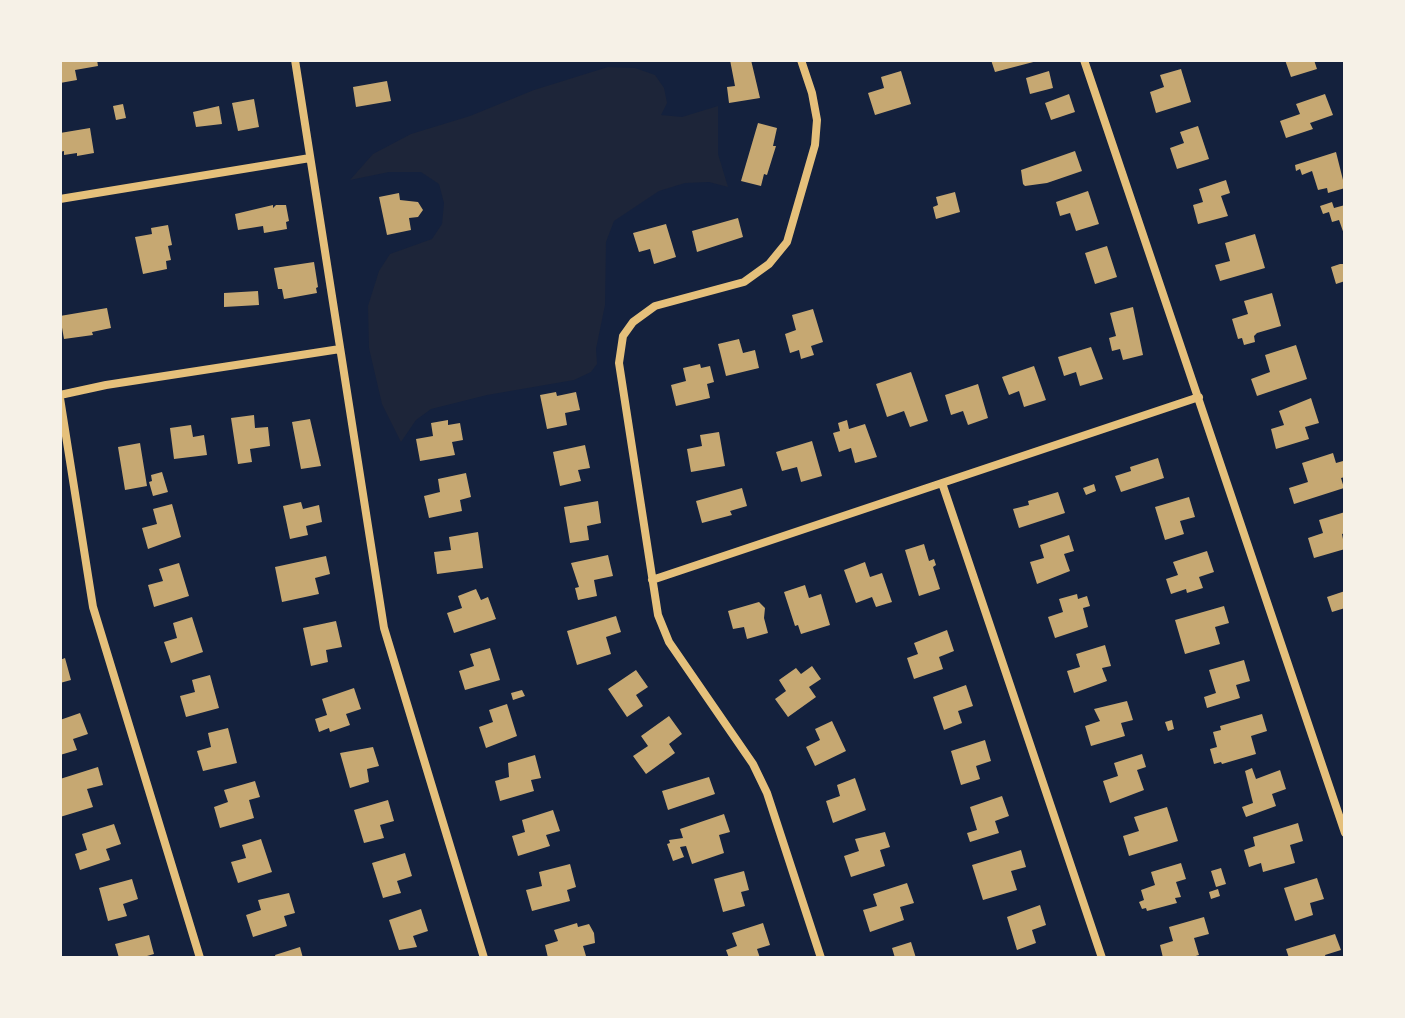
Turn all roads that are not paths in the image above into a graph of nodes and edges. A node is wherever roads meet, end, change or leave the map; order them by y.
1 (295, 60) edge
2 (801, 60) edge
3 (1084, 60) edge
4 (310, 158) junction
5 (60, 199) edge
6 (340, 349) junction
7 (60, 397) edge
8 (1199, 397) junction
9 (942, 483) junction
10 (652, 580) junction
11 (1345, 833) edge
12 (200, 958) edge
13 (484, 958) edge
14 (821, 958) edge
15 (1102, 958) edge

1 - 4 street
2 - 10 street
3 - 8 street
4 - 5 street
4 - 6 street
6 - 7 street
6 - 13 street
7 - 12 street
8 - 9 street
8 - 11 street
9 - 10 street
9 - 15 street
10 - 14 street

